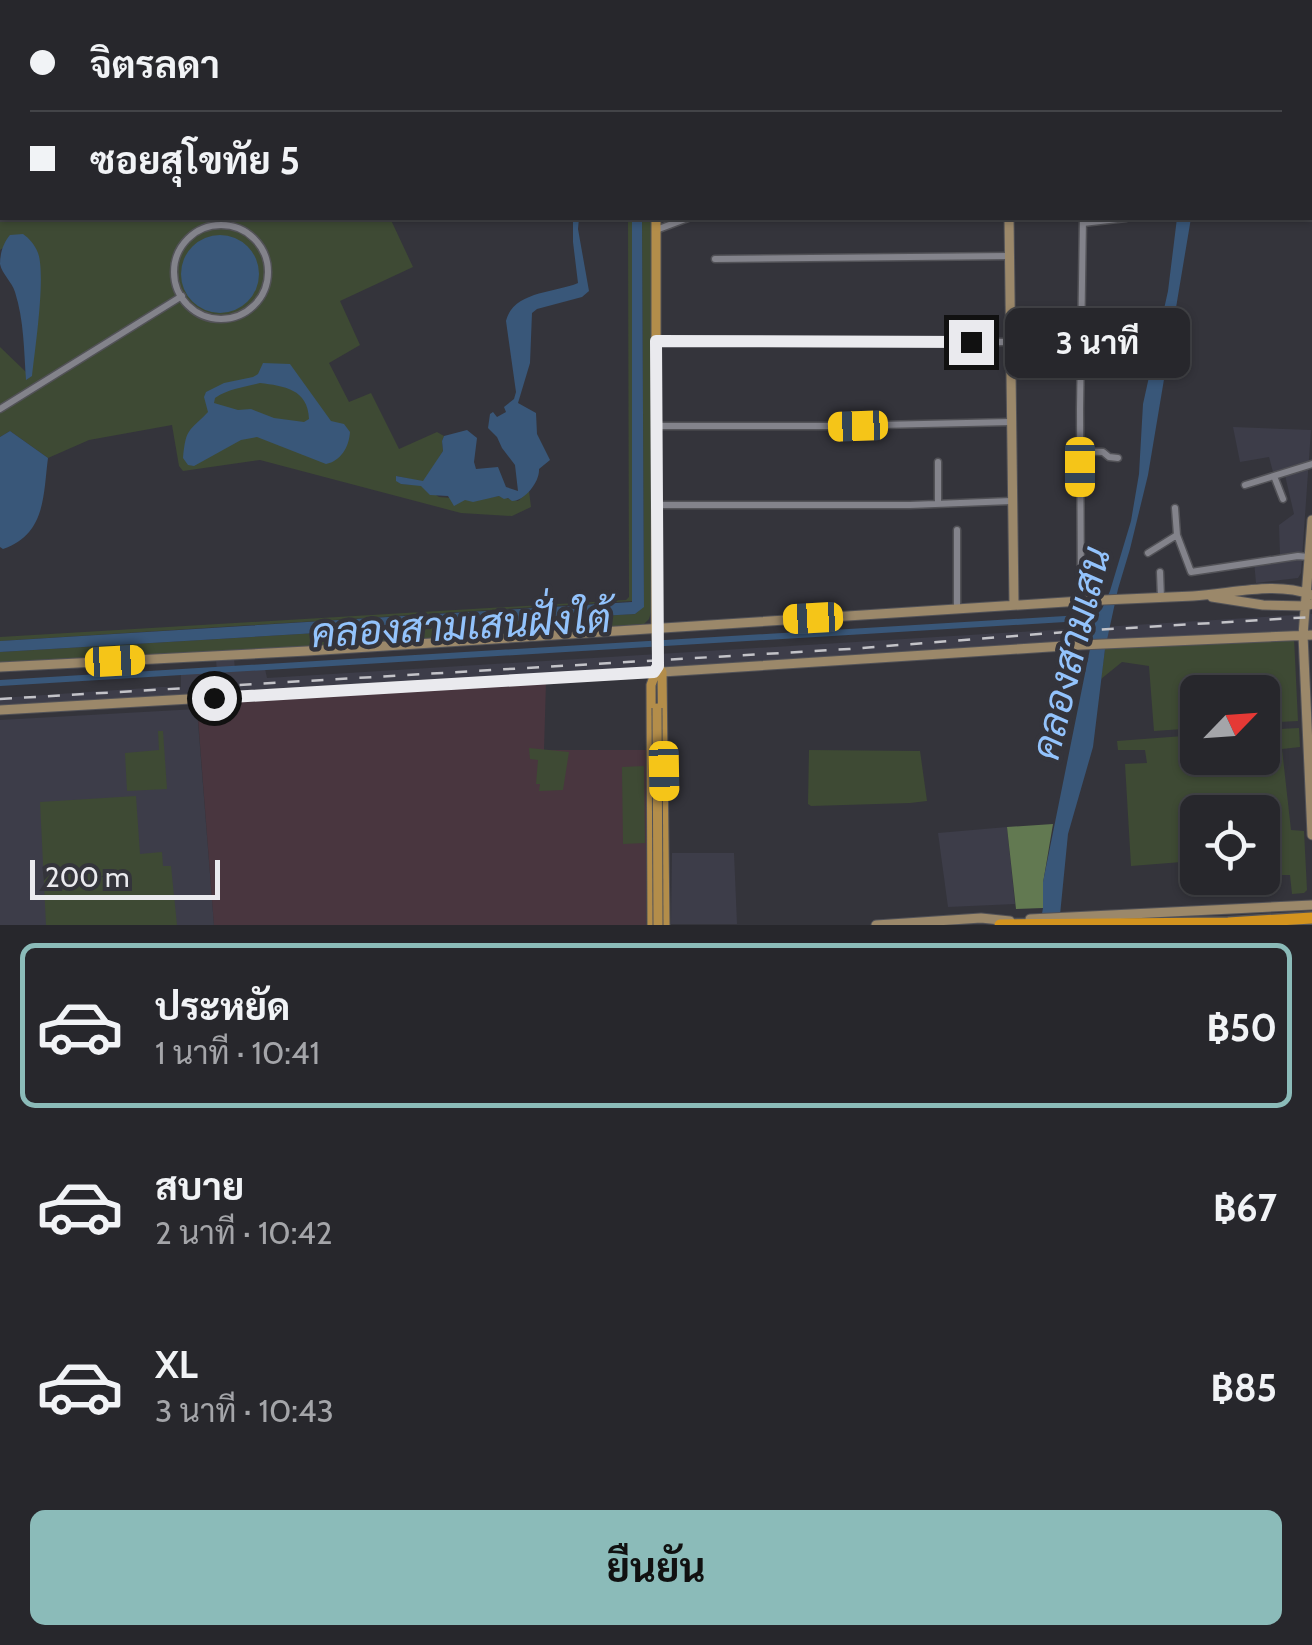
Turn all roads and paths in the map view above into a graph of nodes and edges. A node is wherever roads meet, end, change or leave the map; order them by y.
1 (656, 220) edge
2 (683, 220) edge
3 (1009, 220) edge
4 (1083, 220) edge
5 (216, 222) edge
6 (656, 230) junction
7 (1010, 256) junction
8 (715, 259) dead end
9 (182, 296) junction
10 (656, 341) junction
11 (1010, 342) junction
12 (0, 409) edge
13 (1010, 422) junction
14 (656, 426) junction
15 (1080, 451) junction
16 (1118, 458) dead end
17 (938, 462) dead end
18 (1312, 464) edge
19 (1274, 476) junction
20 (1245, 485) dead end
21 (1283, 499) dead end
22 (1011, 501) junction
23 (938, 504) junction
24 (656, 505) junction
25 (1175, 508) dead end
26 (1312, 520) edge
27 (957, 530) dead end
28 (1176, 535) junction
29 (1148, 554) dead end
30 (1309, 566) edge
31 (1160, 572) dead end
32 (1274, 590) junction
33 (1309, 594) edge
34 (1199, 596) junction
35 (1160, 598) junction
36 (1084, 601) junction
37 (1014, 605) junction
38 (1309, 605) edge
39 (957, 609) junction
40 (656, 630) junction
41 (1308, 635) edge
42 (1308, 656) edge
43 (0, 667) edge
44 (657, 672) junction
45 (0, 710) edge
46 (1312, 835) edge
47 (1312, 904) edge
48 (652, 910) junction
49 (665, 910) junction
50 (1312, 918) edge
51 (1001, 924) edge
52 (658, 925) edge
53 (876, 925) edge

1 - 6 main road
2 - 6 street
3 - 7 street
4 - 15 street
5 - 9 street
5 - 9 street
6 - 10 main road
7 - 8 street
7 - 11 street
9 - 12 street
10 - 11 street
10 - 14 main road
11 - 13 street
13 - 14 street
13 - 22 street
14 - 24 main road
15 - 16 street
15 - 36 street
17 - 23 street
18 - 19 street
19 - 20 street
19 - 21 street
22 - 23 street
22 - 37 street
23 - 24 street
24 - 40 main road
25 - 28 street
26 - 30 street
27 - 39 street
28 - 29 street
28 - 30 street
30 - 32 street
30 - 33 street
31 - 35 street
32 - 33 street
32 - 34 street
33 - 38 street
34 - 35 street
34 - 38 street
35 - 36 street
36 - 37 street
37 - 39 street
38 - 41 street
39 - 40 street
40 - 43 street
40 - 44 main road
41 - 42 street
41 - 44 street
42 - 46 street
44 - 45 street
44 - 48 main road
44 - 49 main road
44 - 52 main road, bridge
47 - 51 street
48 - 49 main road
48 - 52 main road
49 - 52 main road
50 - 51 highway
51 - 53 street

